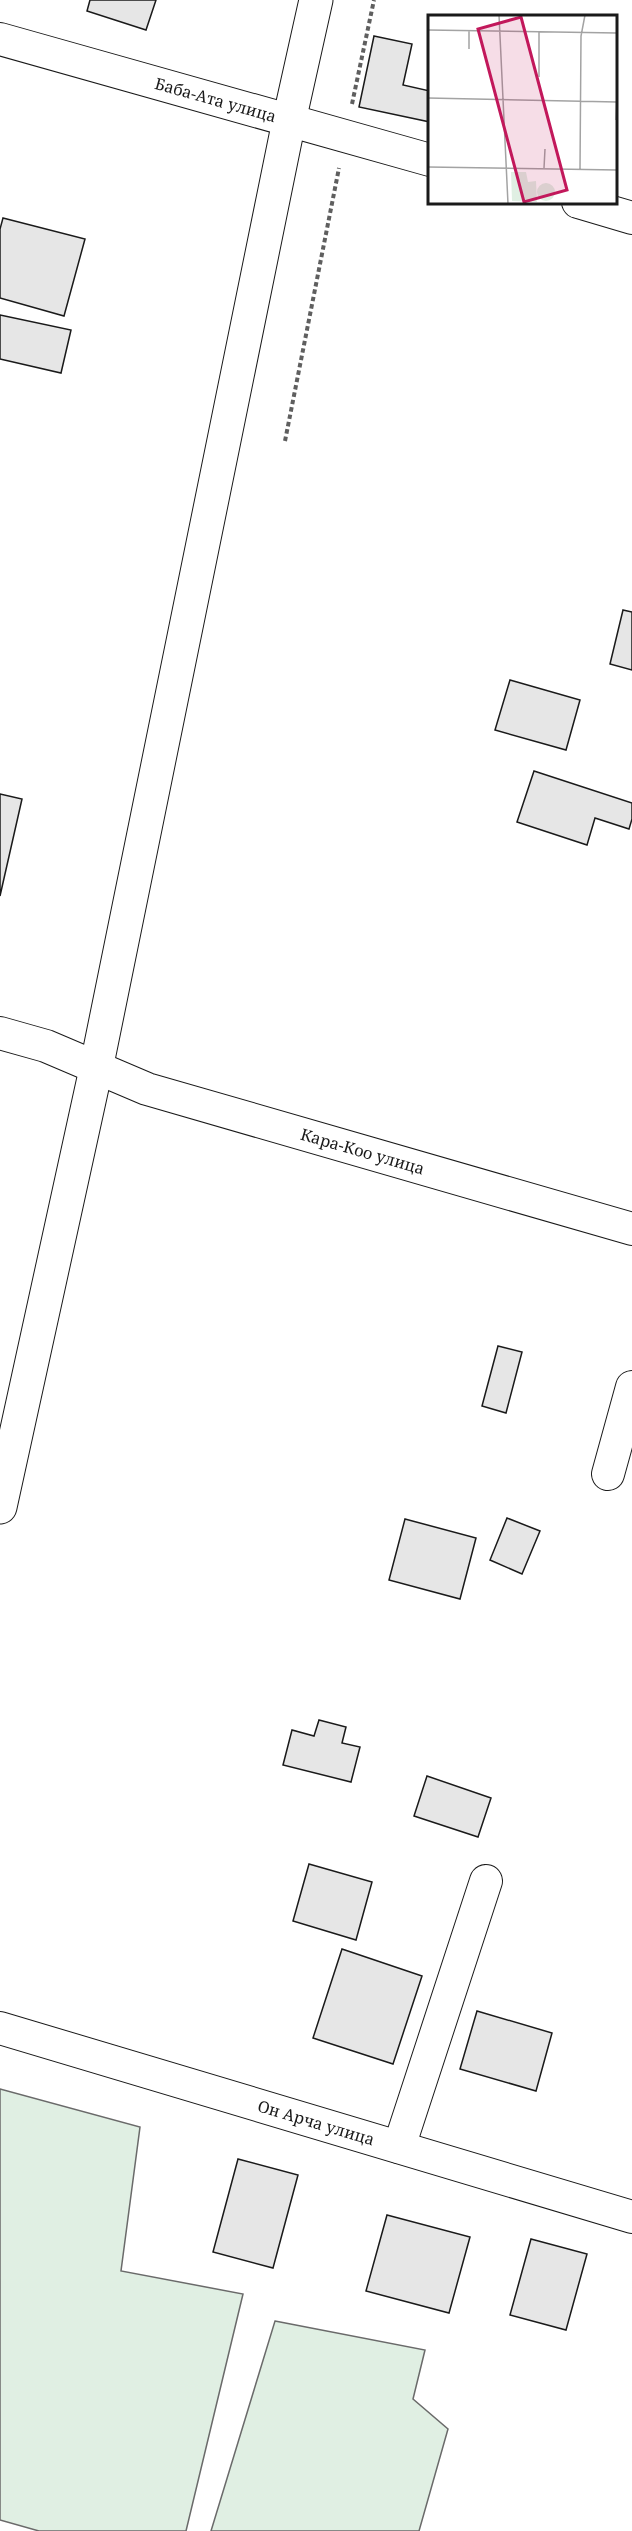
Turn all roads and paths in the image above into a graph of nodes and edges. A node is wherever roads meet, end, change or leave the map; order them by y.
1 (316, 0) edge
2 (374, 0) edge
3 (0, 39) edge
4 (289, 121) junction
5 (345, 136) junction
6 (428, 160) edge
7 (585, 204) edge
8 (632, 218) edge
9 (285, 441) dead end
10 (0, 1034) edge
11 (96, 1069) junction
12 (632, 1229) edge
13 (632, 1387) edge
14 (608, 1474) dead end
15 (0, 1507) edge
16 (486, 1881) dead end
17 (0, 2028) edge
18 (399, 2147) junction
19 (632, 2217) edge

1 - 4 street
2 - 5 path
3 - 4 street, Баба-Ата улица
4 - 5 street, Баба-Ата улица
4 - 11 street
5 - 6 street, Баба-Ата улица
5 - 9 path
7 - 8 street
10 - 11 street, Кара-Коо улица
11 - 12 street, Кара-Коо улица
11 - 15 street
13 - 14 street
16 - 18 street
17 - 18 street, Он Арча улица
18 - 19 street, Он Арча улица

